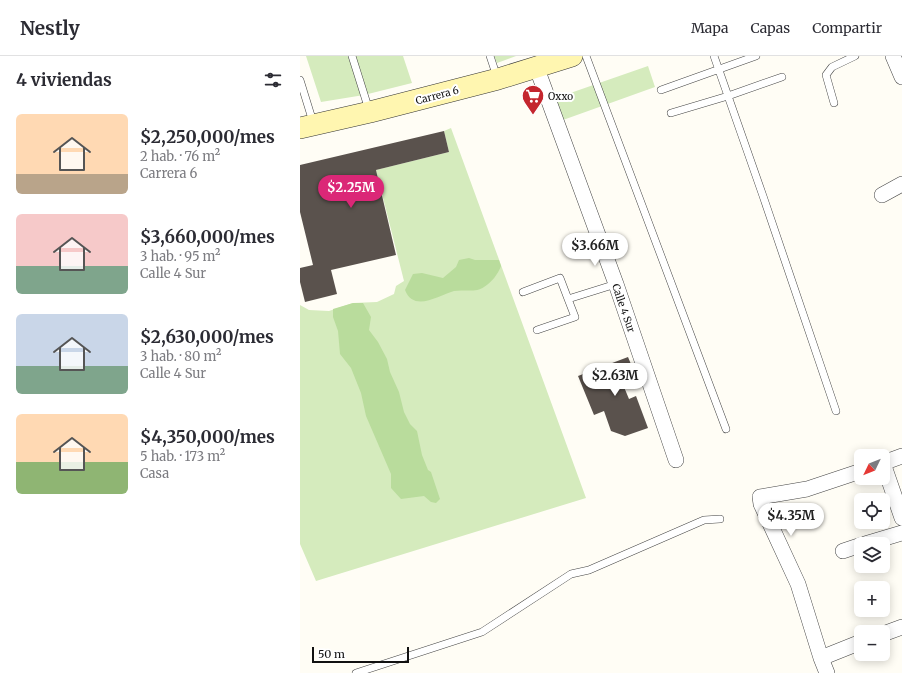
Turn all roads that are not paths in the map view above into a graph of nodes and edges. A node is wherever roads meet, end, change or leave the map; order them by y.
1 (352, 56) edge
2 (490, 56) edge
3 (572, 56) edge
4 (586, 56) edge
5 (714, 56) edge
6 (756, 56) edge
7 (855, 56) edge
8 (893, 56) edge
9 (536, 66) junction
10 (718, 70) junction
11 (782, 77) dead end
12 (902, 77) edge
13 (498, 79) junction
14 (300, 80) edge
15 (661, 90) dead end
16 (728, 96) junction
17 (834, 103) dead end
18 (370, 112) junction
19 (671, 113) dead end
20 (307, 126) edge
21 (902, 184) edge
22 (882, 195) dead end
23 (616, 284) junction
24 (523, 292) dead end
25 (568, 300) junction
26 (537, 330) dead end
27 (836, 411) dead end
28 (726, 429) dead end
29 (902, 456) edge
30 (676, 460) dead end
31 (890, 460) edge
32 (854, 473) edge
33 (890, 483) edge
34 (902, 518) edge
35 (720, 519) dead end
36 (902, 533) edge
37 (889, 537) edge
38 (854, 547) edge
39 (843, 551) dead end
40 (902, 627) edge
41 (890, 631) edge
42 (854, 645) edge
43 (821, 658) junction
44 (356, 673) edge
45 (827, 673) edge

1 - 18 lane
2 - 13 lane
3 - 9 main road, Carrera 6
4 - 28 lane
5 - 10 lane
6 - 10 lane
7 - 17 lane
8 - 12 street
9 - 13 main road, Carrera 6
9 - 23 street, Calle 4 Sur
10 - 15 lane
10 - 16 lane
11 - 16 lane
13 - 18 main road, Carrera 6
14 - 20 lane
16 - 19 lane
16 - 27 lane
18 - 20 main road, Carrera 6
21 - 22 street
23 - 25 lane
23 - 30 street, Calle 4 Sur
24 - 25 lane
25 - 26 lane
29 - 31 street
32 - 43 street
33 - 34 street
35 - 44 lane
36 - 37 street
38 - 39 street
40 - 41 street
42 - 43 street
43 - 45 street

